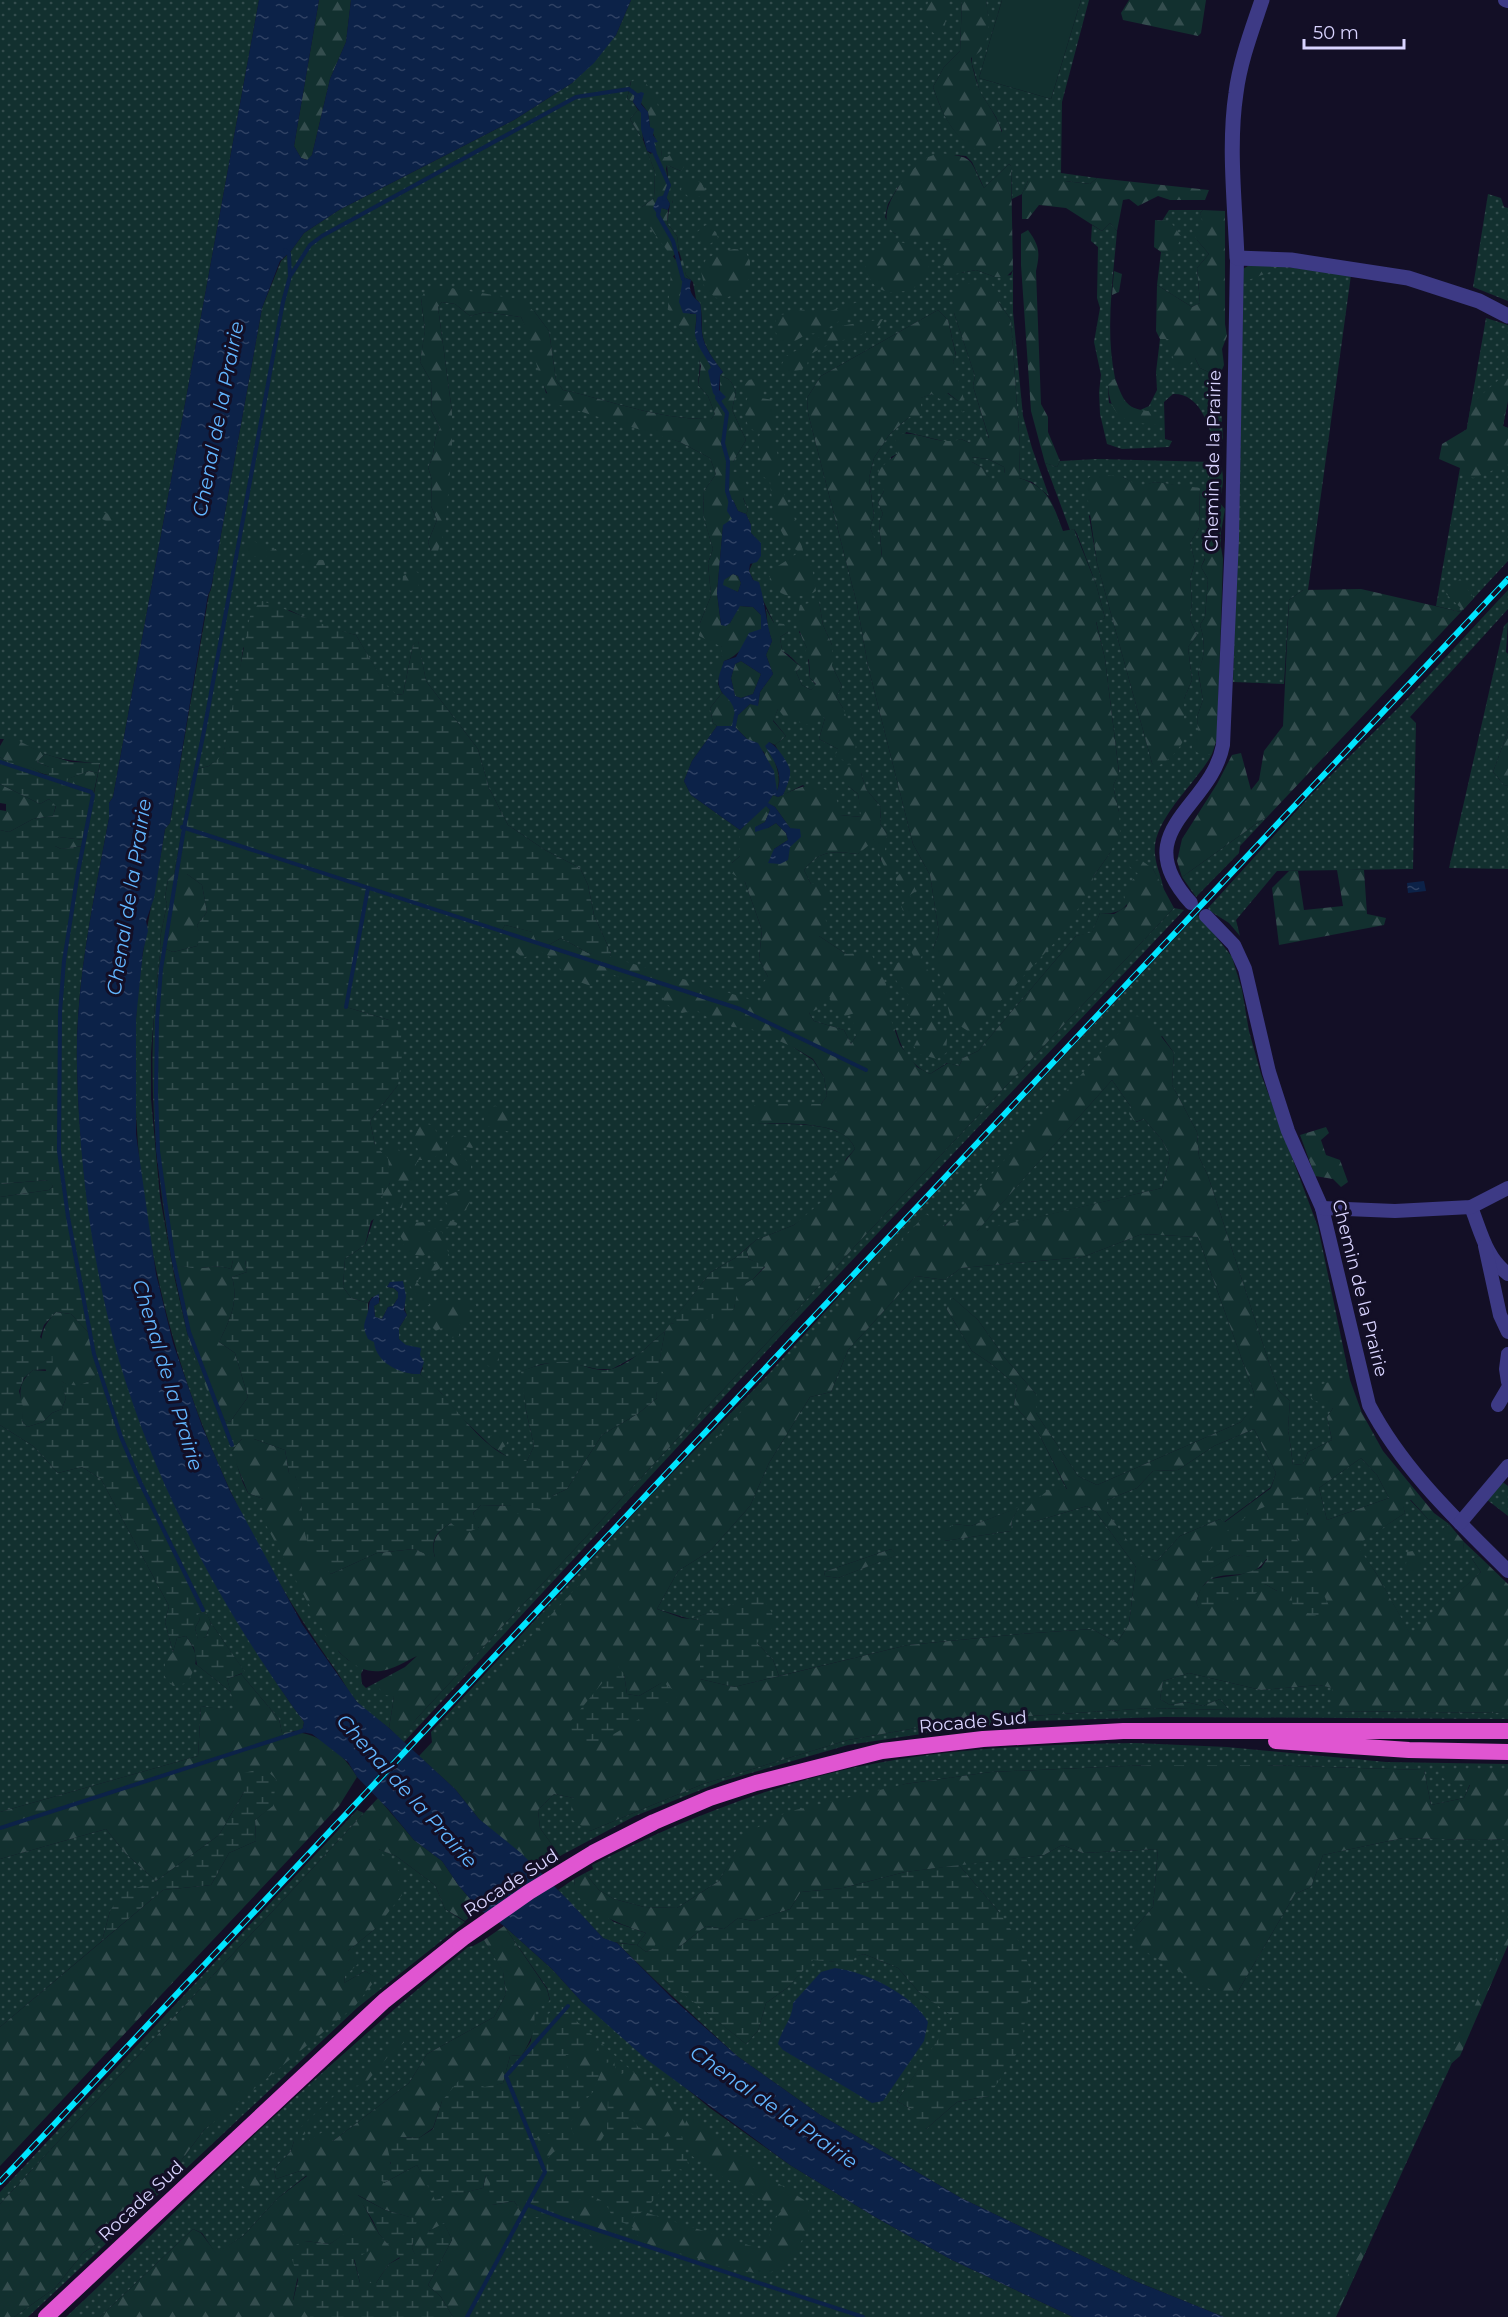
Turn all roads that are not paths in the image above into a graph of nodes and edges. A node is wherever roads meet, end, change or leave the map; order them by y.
1 (1262, 0) edge
2 (1237, 258) junction
3 (1508, 315) edge
4 (1191, 903) dead end
5 (1206, 916) dead end
6 (1508, 1188) edge
7 (1471, 1207) junction
8 (1322, 1208) junction
9 (1485, 1246) junction
10 (1508, 1274) edge
11 (1503, 1299) edge
12 (1508, 1332) edge
13 (1508, 1354) edge
14 (1508, 1382) edge
15 (1508, 1388) edge
16 (1498, 1405) dead end
17 (1508, 1466) edge
18 (1460, 1523) junction
19 (1508, 1571) edge
20 (1122, 1731) junction
21 (1508, 1731) edge
22 (1508, 1752) edge
23 (46, 2317) edge

1 - 2 street, Chemin de la Prairie
2 - 3 street
2 - 4 street, Chemin de la Prairie
5 - 8 street, Chemin de la Prairie
6 - 7 street
7 - 8 street
7 - 9 street
8 - 18 street, Chemin de la Prairie
9 - 10 street
9 - 11 street
11 - 12 street
13 - 14 street
15 - 16 street
17 - 18 street
18 - 19 street, Chemin de la Prairie
20 - 21 highway, Rocade Sud
20 - 22 highway, Rocade Sud
20 - 23 highway, Rocade Sud

